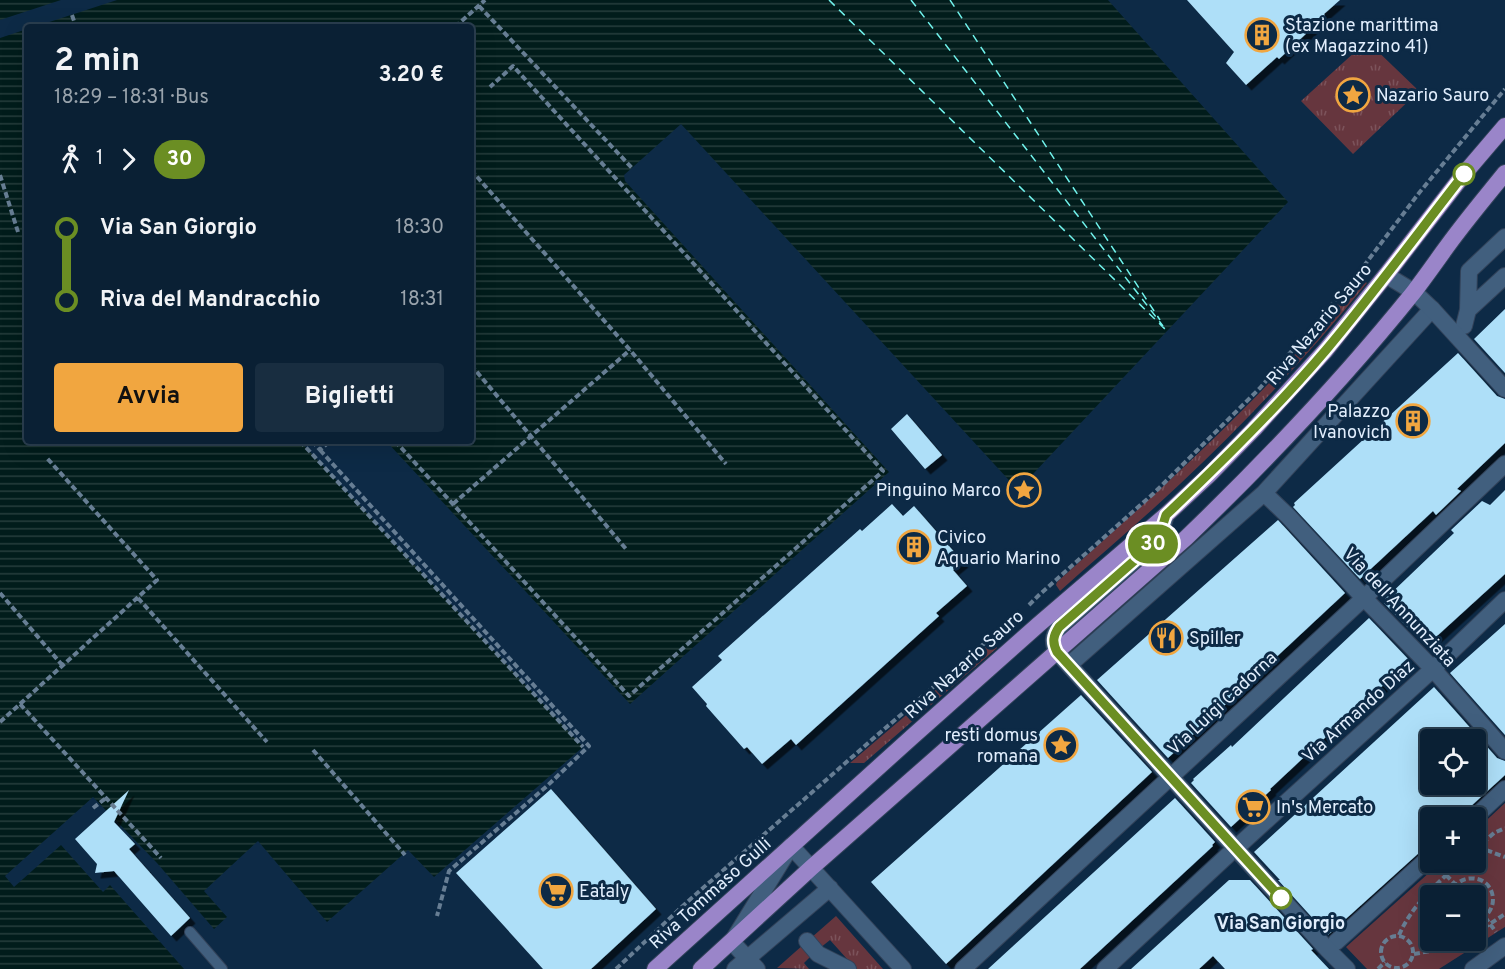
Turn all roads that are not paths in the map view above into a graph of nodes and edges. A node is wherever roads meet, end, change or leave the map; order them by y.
1 (1505, 126) edge
2 (1505, 173) edge
3 (1505, 237) edge
4 (1386, 275) junction
5 (1505, 276) edge
6 (1413, 292) junction
7 (1432, 309) junction
8 (1505, 389) edge
9 (1505, 464) edge
10 (1264, 493) junction
11 (1166, 515) junction
12 (1364, 598) junction
13 (1505, 600) edge
14 (1057, 652) junction
15 (1069, 665) junction
16 (1433, 669) junction
17 (1505, 751) edge
18 (1170, 778) junction
19 (1505, 789) edge
20 (1486, 807) edge
21 (791, 846) junction
22 (1232, 852) junction
23 (1420, 866) edge
24 (811, 868) junction
25 (830, 888) junction
26 (190, 932) dead end
27 (1501, 939) edge
28 (732, 942) junction
29 (1332, 946) junction
30 (816, 955) edge
31 (747, 966) edge
32 (222, 969) edge
33 (655, 969) edge
34 (701, 969) edge
35 (848, 969) edge
36 (903, 969) edge
37 (963, 969) edge
38 (1105, 969) edge
39 (1347, 969) edge
40 (1473, 969) edge

1 - 4 main road, Riva Nazario Sauro
2 - 6 main road
3 - 5 street
4 - 6 street
4 - 11 main road, Riva Nazario Sauro
6 - 7 street
6 - 14 main road
7 - 8 street
7 - 10 street
9 - 12 street, Via Luigi Cadorna
10 - 12 street, Via dell'Annunziata
10 - 15 street
11 - 14 street, Riva Nazario Sauro
11 - 21 main road, Riva Nazario Sauro
12 - 16 street, Via dell'Annunziata
12 - 18 street, Via Luigi Cadorna
13 - 16 street, Via Armando Diaz
14 - 15 street
14 - 24 main road
15 - 18 street
16 - 17 street, Via dell'Annunziata
16 - 22 street, Via Armando Diaz
18 - 22 street
18 - 37 street, Via Luigi Cadorna
19 - 20 street
21 - 24 street
21 - 28 street
21 - 33 main road, Riva Tommaso Gulli
22 - 29 street
22 - 38 street, Via Armando Diaz
23 - 29 street
24 - 25 street
24 - 28 main road
25 - 31 street
25 - 36 street
26 - 32 lane
27 - 40 street
28 - 31 street
28 - 34 main road
29 - 39 street
30 - 35 street

